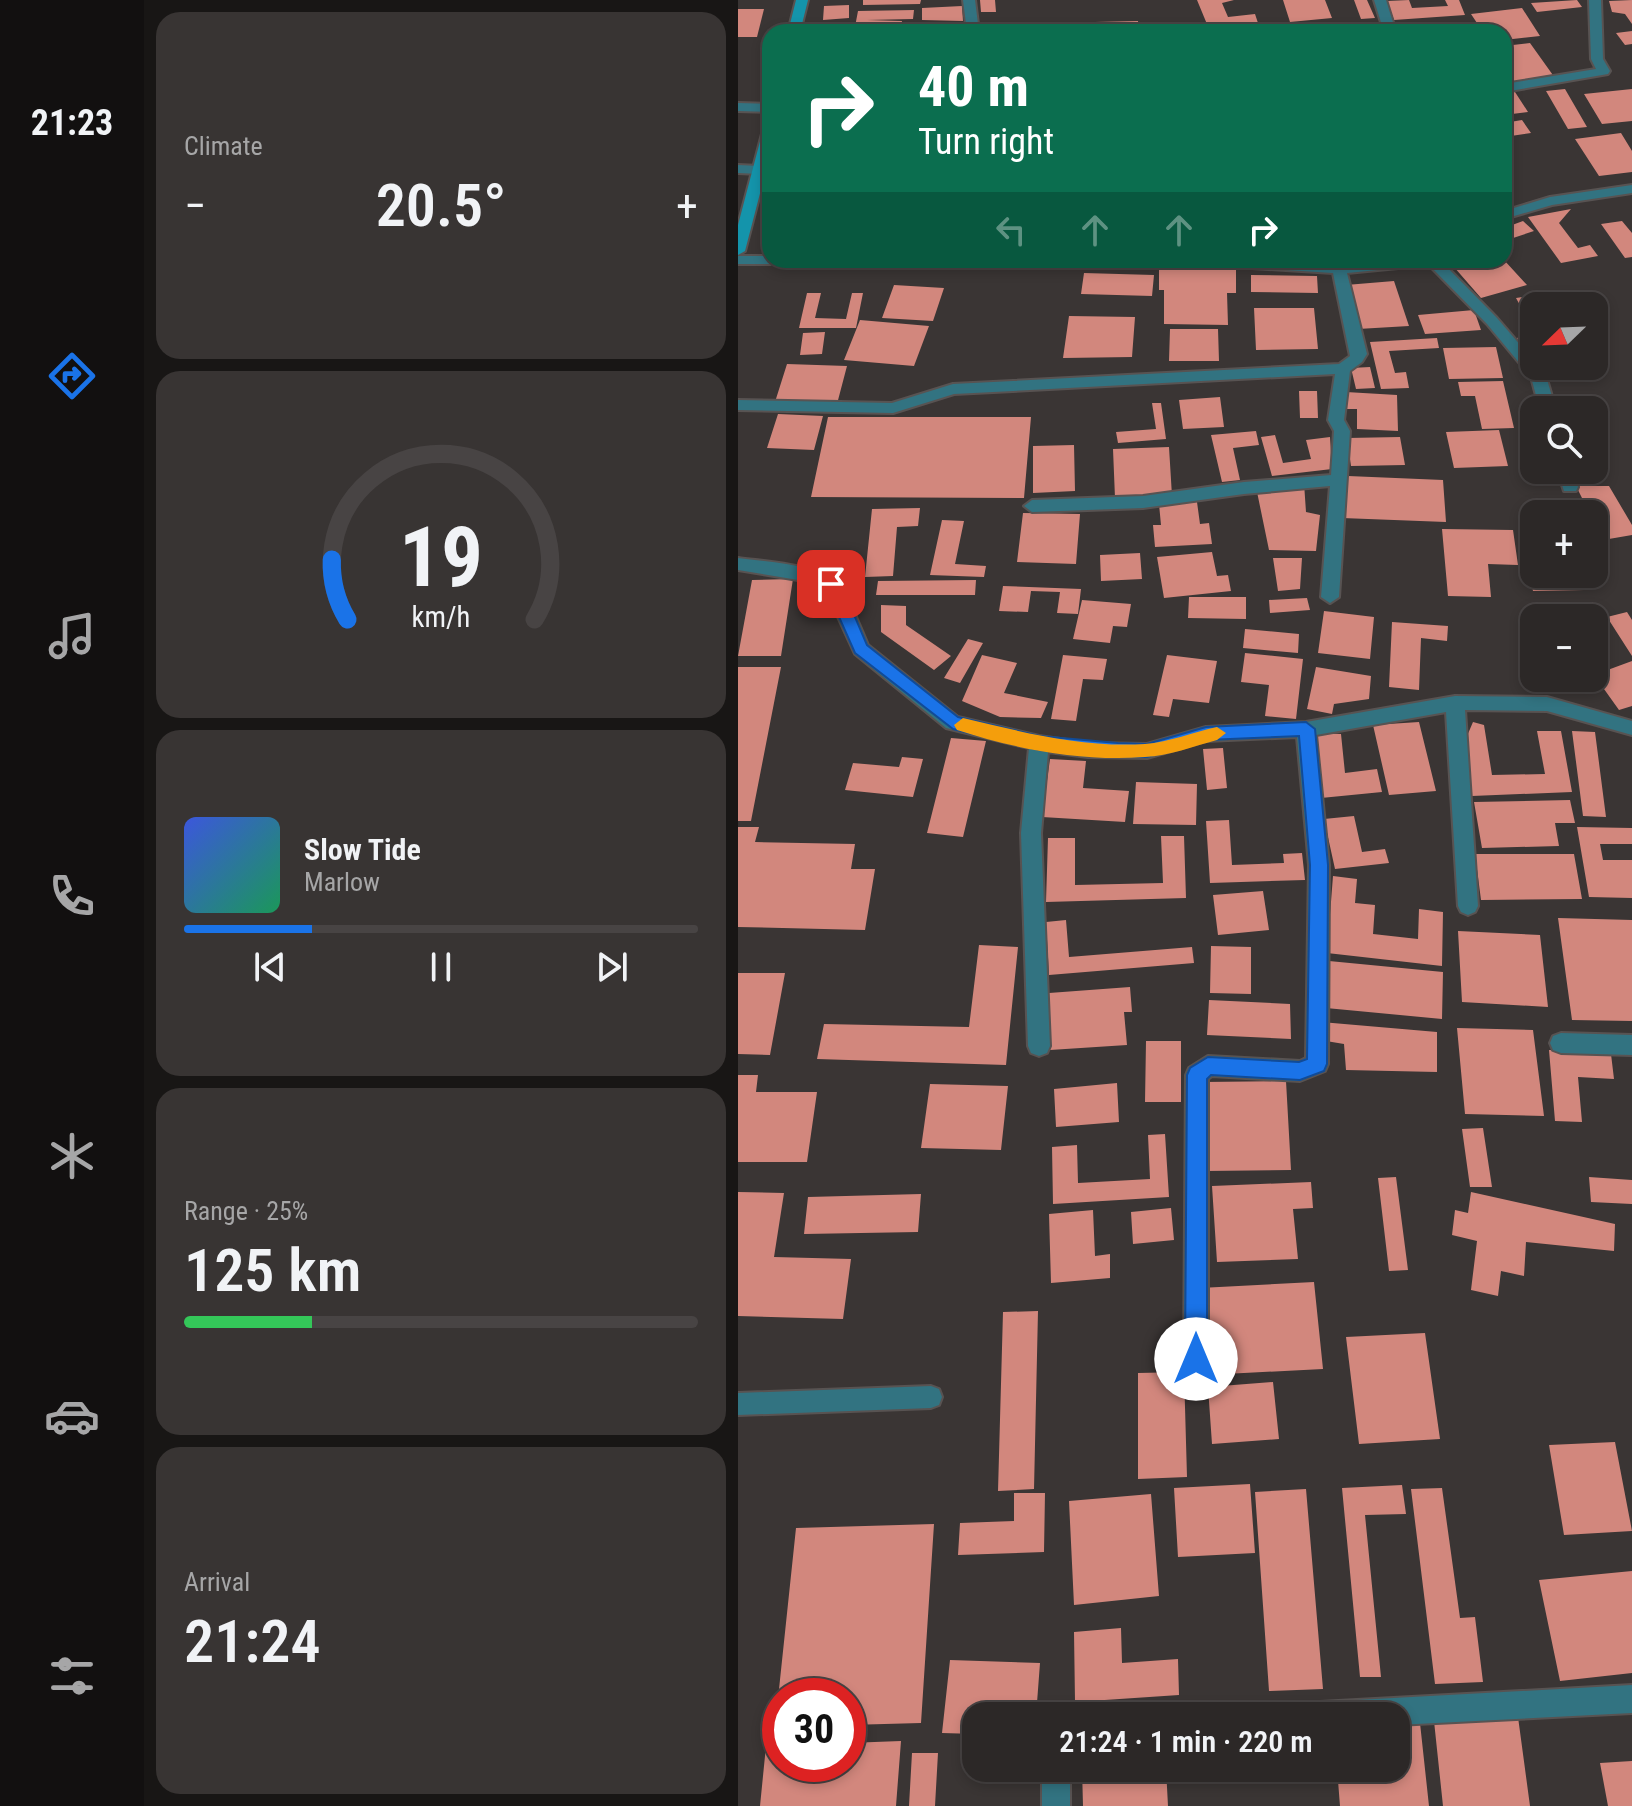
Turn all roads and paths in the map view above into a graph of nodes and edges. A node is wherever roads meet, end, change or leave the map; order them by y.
1 (802, 0) edge
2 (969, 0) edge
3 (1380, 0) edge
4 (1595, 0) edge
5 (796, 24) edge
6 (972, 24) edge
7 (1388, 24) edge
8 (1512, 87) edge
9 (738, 107) edge
10 (762, 108) edge
11 (762, 162) edge
12 (738, 169) edge
13 (760, 170) junction
14 (1632, 189) edge
15 (1512, 213) edge
16 (738, 251) edge
17 (738, 260) edge
18 (762, 260) edge
19 (1322, 268) edge
20 (1349, 268) edge
21 (1441, 268) edge
22 (1339, 269) junction
23 (1343, 369) junction
24 (1544, 396) edge
25 (738, 405) edge
26 (1339, 480) junction
27 (1569, 484) edge
28 (1570, 487) dead end
29 (1032, 506) dead end
30 (738, 564) edge
31 (1330, 597) dead end
32 (1455, 703) junction
33 (1632, 728) edge
34 (1306, 729) junction
35 (1039, 743) junction
36 (1468, 906) dead end
37 (1561, 1043) dead end
38 (1632, 1045) edge
39 (1039, 1046) dead end
40 (1196, 1359) dead end
41 (931, 1397) dead end
42 (738, 1404) edge
43 (1632, 1699) edge
44 (1410, 1711) edge
45 (1056, 1782) edge
46 (1056, 1806) edge

1 - 5 main road
2 - 6 street
3 - 7 street
4 - 8 street
9 - 10 street
11 - 13 main road
12 - 13 street
13 - 16 main road
14 - 15 street
17 - 18 street
19 - 22 street
20 - 22 street
21 - 24 street
22 - 23 street
23 - 25 street
23 - 26 street
26 - 29 street
26 - 31 street
27 - 28 street
30 - 35 street
32 - 33 street
32 - 34 street
32 - 36 street
34 - 35 street
34 - 40 street
35 - 39 street
37 - 38 street
41 - 42 lane
43 - 44 street
45 - 46 street

